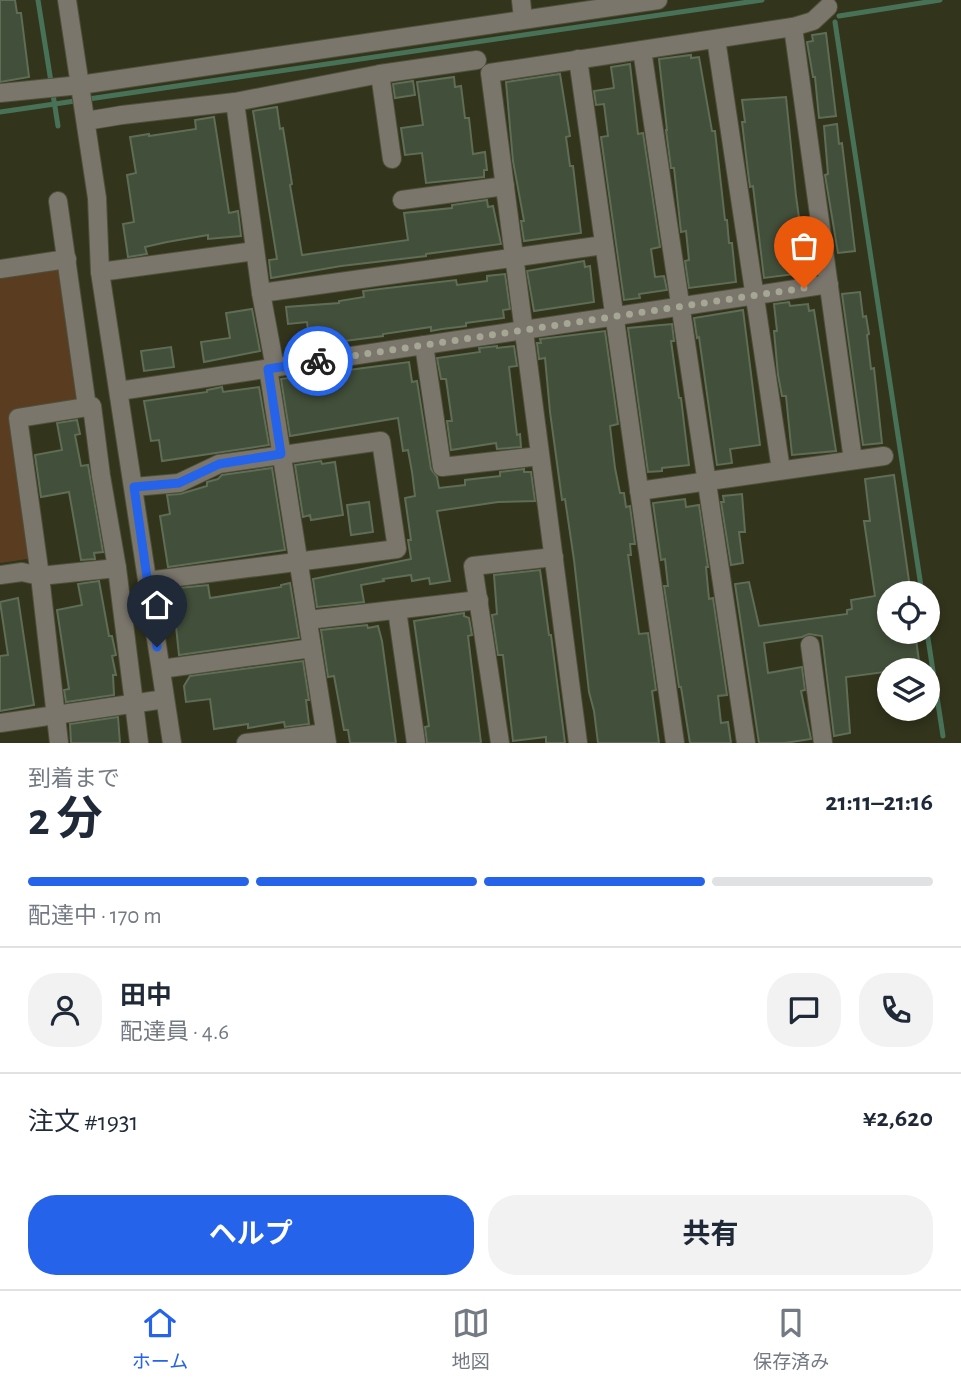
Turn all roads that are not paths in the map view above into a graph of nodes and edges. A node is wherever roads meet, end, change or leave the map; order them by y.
1 (67, 0) edge
2 (521, 0) edge
3 (658, 0) edge
4 (828, 7) dead end
5 (523, 19) junction
6 (793, 27) junction
7 (716, 39) junction
8 (384, 43) junction
9 (642, 50) junction
10 (477, 60) dead end
11 (578, 60) junction
12 (385, 72) junction
13 (74, 86) junction
14 (0, 93) edge
15 (235, 102) junction
16 (85, 116) junction
17 (392, 159) dead end
18 (505, 186) junction
19 (402, 200) dead end
20 (58, 201) dead end
21 (604, 245) junction
22 (255, 251) junction
23 (514, 258) junction
24 (67, 259) junction
25 (0, 269) edge
26 (100, 272) junction
27 (829, 284) junction
28 (261, 293) junction
29 (754, 295) junction
30 (681, 306) junction
31 (615, 316) junction
32 (524, 330) junction
33 (424, 345) junction
34 (272, 368) junction
35 (119, 391) junction
36 (87, 407) junction
37 (281, 454) junction
38 (540, 456) junction
39 (884, 456) dead end
40 (853, 460) junction
41 (781, 470) junction
42 (101, 476) junction
43 (132, 479) junction
44 (707, 481) junction
45 (639, 491) junction
46 (554, 557) junction
47 (298, 561) junction
48 (117, 568) junction
49 (0, 575) edge
50 (40, 576) junction
51 (147, 581) junction
52 (479, 600) junction
53 (397, 610) junction
54 (308, 620) junction
55 (810, 645) dead end
56 (312, 648) junction
57 (161, 669) junction
58 (165, 699) junction
59 (133, 703) junction
60 (55, 715) junction
61 (0, 723) edge
62 (326, 738) edge
63 (59, 743) edge
64 (139, 743) edge
65 (172, 743) edge
66 (246, 743) edge
67 (416, 743) edge
68 (500, 743) edge
69 (578, 743) edge
70 (675, 743) edge
71 (746, 743) edge
72 (823, 743) edge

1 - 13 street
2 - 5 street
3 - 5 street
4 - 6 street
5 - 8 street
6 - 7 street
6 - 27 street
7 - 9 street
7 - 29 street
8 - 12 street
8 - 13 street
9 - 11 street
9 - 30 street
10 - 12 street
11 - 18 street
11 - 21 street
12 - 15 street
12 - 17 street
13 - 14 street
13 - 16 street
15 - 16 street
15 - 22 street
16 - 26 street
18 - 19 street
18 - 23 street
20 - 24 street
21 - 23 street
21 - 31 street
22 - 26 street
22 - 28 street
23 - 28 street
23 - 32 street
24 - 25 street
24 - 36 street
26 - 35 street
27 - 29 street
27 - 40 street
28 - 34 street
29 - 30 street
29 - 41 street
30 - 31 street
30 - 44 street
31 - 32 street
31 - 45 street
32 - 33 street
32 - 38 street
33 - 34 street
33 - 38 street
34 - 35 street
34 - 37 street
35 - 43 street
36 - 42 street
36 - 50 street
37 - 43 street
37 - 47 street
37 - 47 street
38 - 46 street
39 - 40 street
40 - 41 street
41 - 44 street
42 - 43 street
42 - 48 street
43 - 51 street
44 - 45 street
44 - 71 street
45 - 70 street
46 - 52 street
46 - 69 street
47 - 51 street
47 - 54 street
48 - 50 street
48 - 59 street
49 - 50 street
50 - 60 street
51 - 57 street
52 - 53 street
52 - 68 street
53 - 54 street
53 - 67 street
54 - 56 street
55 - 72 street
56 - 57 street
56 - 62 street
57 - 58 street
58 - 59 street
58 - 65 street
59 - 60 street
59 - 64 street
60 - 61 street
60 - 63 street
62 - 66 street

